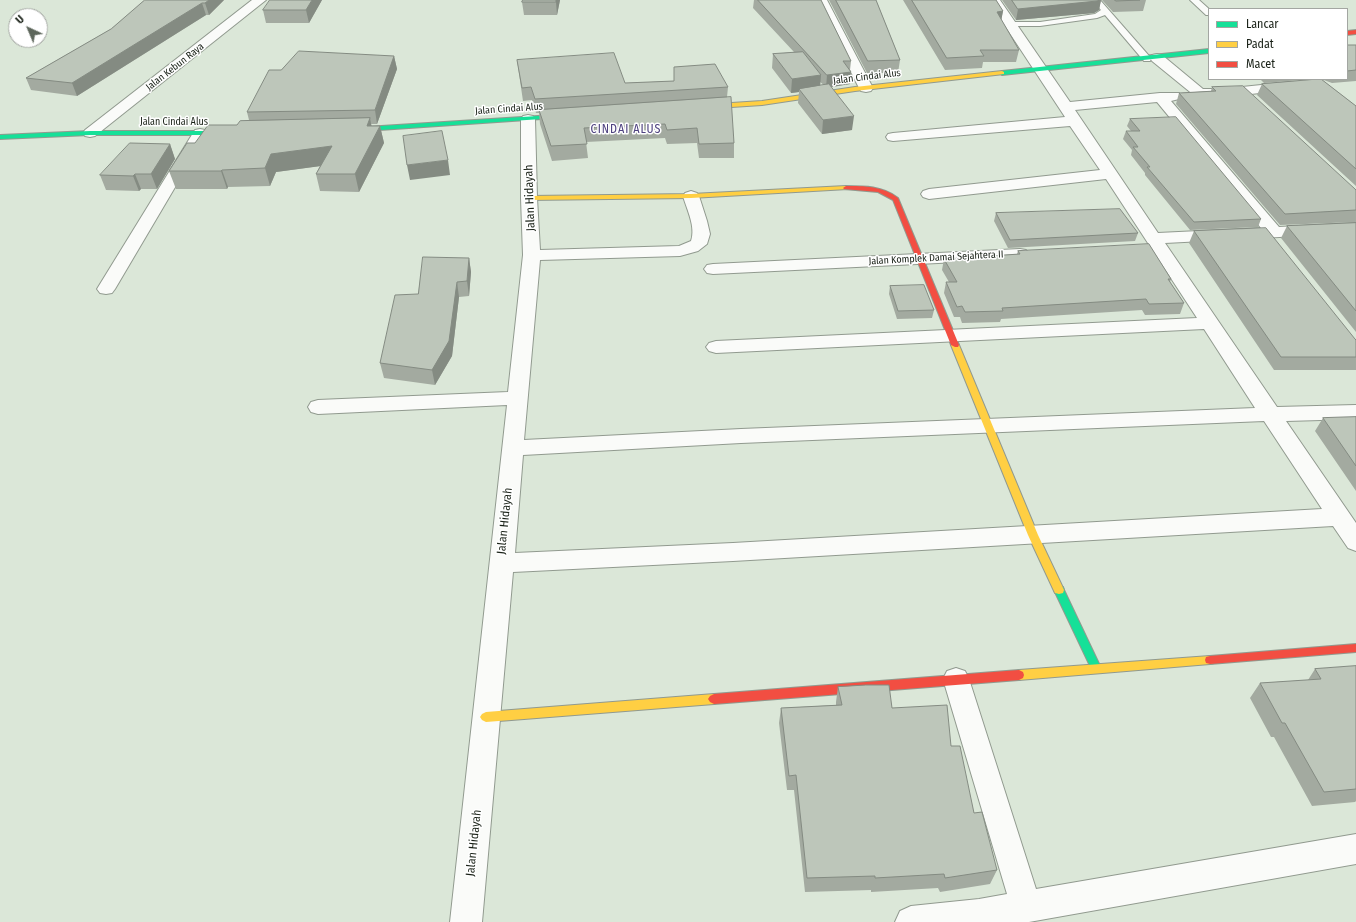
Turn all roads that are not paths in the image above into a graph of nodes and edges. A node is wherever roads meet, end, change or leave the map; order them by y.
1 (260, 0) edge
2 (821, 0) edge
3 (994, 0) edge
4 (1096, 0) edge
5 (1194, 0) edge
6 (1106, 11) junction
7 (1208, 12) edge
8 (1009, 24) junction
9 (1208, 51) edge
10 (1152, 58) junction
11 (1041, 70) junction
12 (1303, 85) edge
13 (866, 88) junction
14 (1242, 91) junction
15 (1200, 93) junction
16 (1160, 97) junction
17 (1254, 101) edge
18 (692, 108) edge
19 (1070, 114) junction
20 (575, 116) edge
21 (528, 119) junction
22 (341, 130) edge
23 (239, 132) edge
24 (90, 133) junction
25 (200, 133) junction
26 (0, 137) edge
27 (893, 137) dead end
28 (1110, 174) junction
29 (929, 194) dead end
30 (691, 196) junction
31 (529, 198) junction
32 (1356, 228) edge
33 (1270, 232) junction
34 (1152, 245) junction
35 (1279, 250) edge
36 (1035, 254) edge
37 (532, 255) junction
38 (919, 259) junction
39 (713, 269) dead end
40 (106, 289) dead end
41 (1210, 323) junction
42 (951, 336) junction
43 (716, 347) dead end
44 (517, 398) junction
45 (318, 407) dead end
46 (1356, 412) edge
47 (1271, 414) junction
48 (987, 426) junction
49 (512, 448) junction
50 (1339, 517) junction
51 (1033, 534) junction
52 (1356, 542) edge
53 (500, 563) junction
54 (1356, 648) edge
55 (1096, 668) junction
56 (956, 680) junction
57 (486, 717) junction
58 (1356, 848) edge
59 (1026, 906) junction
60 (466, 922) edge
61 (911, 922) edge

1 - 24 street, Jalan Kebun Raya
2 - 13 street
3 - 8 street
4 - 6 lane
5 - 7 lane
6 - 8 lane
6 - 10 lane
8 - 11 street
9 - 10 street, Jalan Cindai Alus
10 - 11 street, Jalan Cindai Alus
10 - 15 street
11 - 13 street, Jalan Cindai Alus
11 - 19 street
12 - 14 street
13 - 18 street, Jalan Cindai Alus
14 - 15 street
14 - 17 street
15 - 16 street
16 - 19 street
16 - 33 street
19 - 27 street
19 - 28 street
20 - 21 street, Jalan Cindai Alus
21 - 22 street, Jalan Cindai Alus
21 - 31 street, Jalan Hidayah
23 - 25 street, Jalan Cindai Alus
24 - 25 street, Jalan Cindai Alus
24 - 26 street, Jalan Cindai Alus
25 - 40 street
28 - 29 street
28 - 34 street
30 - 31 street
30 - 37 street
30 - 38 street
31 - 37 street, Jalan Hidayah
32 - 33 street
33 - 34 street
33 - 35 street
34 - 41 street
36 - 38 street, Jalan Komplek Damai Sejahtera II
37 - 44 street, Jalan Hidayah
38 - 39 street, Jalan Komplek Damai Sejahtera II
38 - 42 street
41 - 42 street
41 - 47 street
42 - 43 street
42 - 48 street
44 - 45 street
44 - 49 street, Jalan Hidayah
46 - 47 street
47 - 48 street
47 - 50 street
48 - 49 street
48 - 51 street
49 - 53 street, Jalan Hidayah
50 - 51 street
50 - 52 street
51 - 53 street
51 - 55 street
53 - 57 street, Jalan Hidayah
54 - 55 street
55 - 56 street
56 - 57 street
56 - 59 street
57 - 60 street, Jalan Hidayah
58 - 59 street
59 - 61 street

